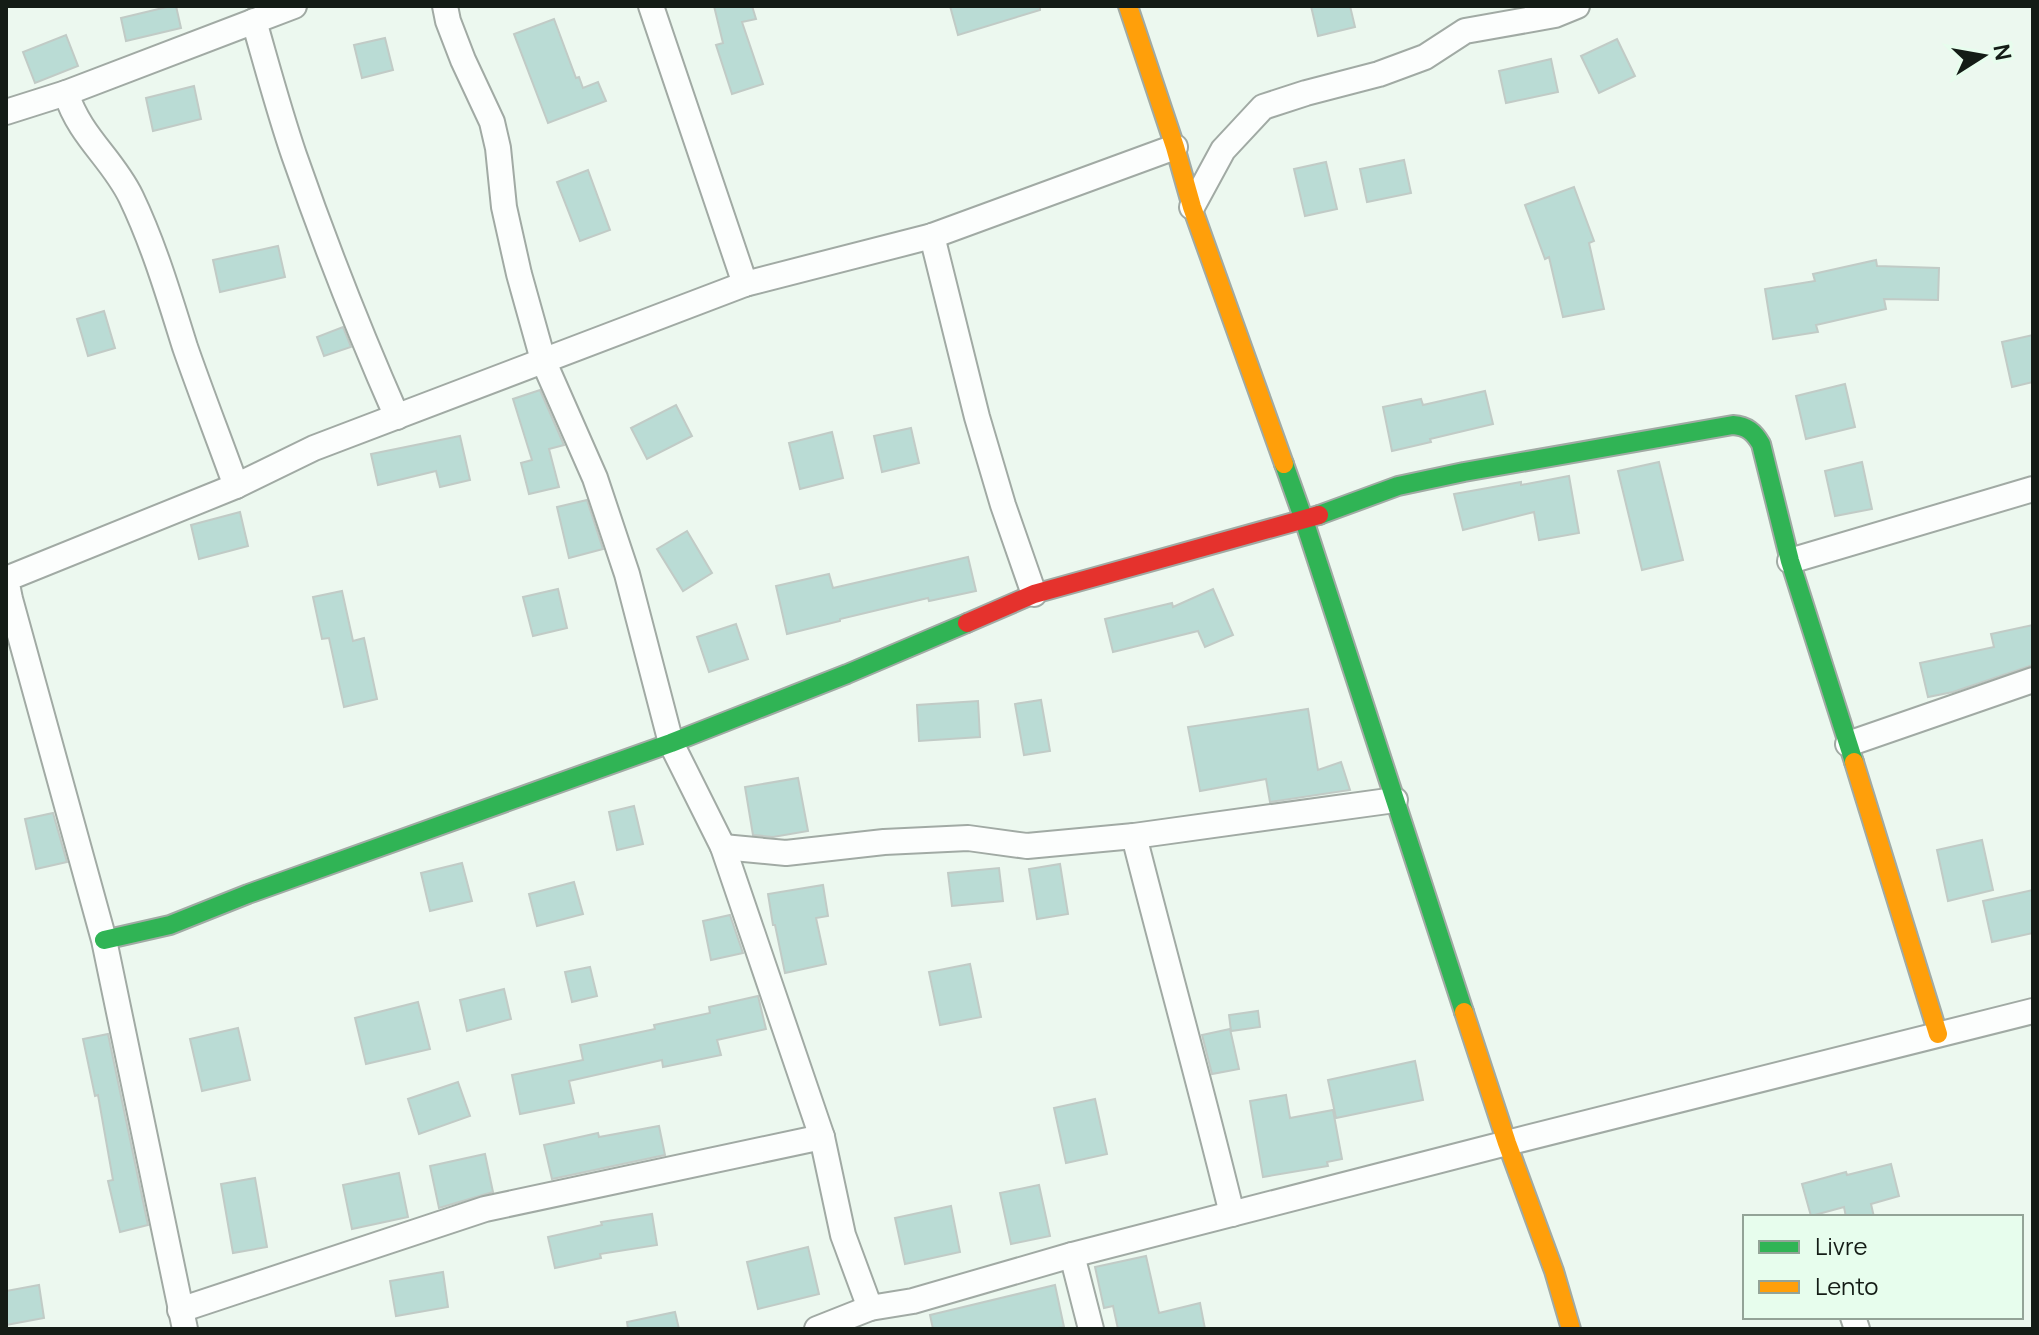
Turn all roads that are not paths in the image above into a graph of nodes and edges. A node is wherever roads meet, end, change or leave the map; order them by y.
1 (294, 6) edge
2 (445, 6) edge
3 (651, 6) edge
4 (1128, 6) edge
5 (1577, 6) edge
6 (254, 21) junction
7 (66, 93) junction
8 (6, 112) edge
9 (1175, 147) junction
10 (1192, 207) junction
11 (932, 236) junction
12 (745, 284) junction
13 (543, 360) junction
14 (397, 417) junction
15 (236, 486) junction
16 (2033, 489) edge
17 (1304, 520) junction
18 (1790, 561) junction
19 (6, 579) edge
20 (1034, 594) junction
21 (2033, 680) edge
22 (671, 743) junction
23 (1848, 744) junction
24 (1395, 800) junction
25 (1134, 836) junction
26 (723, 847) junction
27 (104, 940) junction
28 (2033, 1011) edge
29 (1938, 1034) junction
30 (822, 1137) junction
31 (1507, 1143) junction
32 (1232, 1214) junction
33 (1072, 1255) junction
34 (870, 1308) junction
35 (182, 1319) edge
36 (817, 1329) edge
37 (1091, 1329) edge
38 (1571, 1329) edge

1 - 6 street
2 - 13 street
3 - 12 street
4 - 9 street
5 - 10 street
6 - 7 street
6 - 14 street
7 - 8 street
7 - 15 street
9 - 10 street
9 - 11 street
10 - 17 street
11 - 12 street
11 - 20 street
12 - 13 street
13 - 14 street
13 - 22 street
14 - 15 street
15 - 19 street
16 - 18 street
17 - 18 street
17 - 20 street
17 - 24 street
18 - 23 street
19 - 27 street
20 - 22 street
21 - 23 street
22 - 26 street
22 - 27 street
23 - 29 street
24 - 25 street
24 - 31 street
25 - 26 street
25 - 32 street
26 - 30 street
27 - 35 street
28 - 29 street
29 - 31 street
30 - 34 street
30 - 35 street
31 - 32 street
31 - 38 street
32 - 33 street
33 - 34 street
33 - 37 street
34 - 36 street

